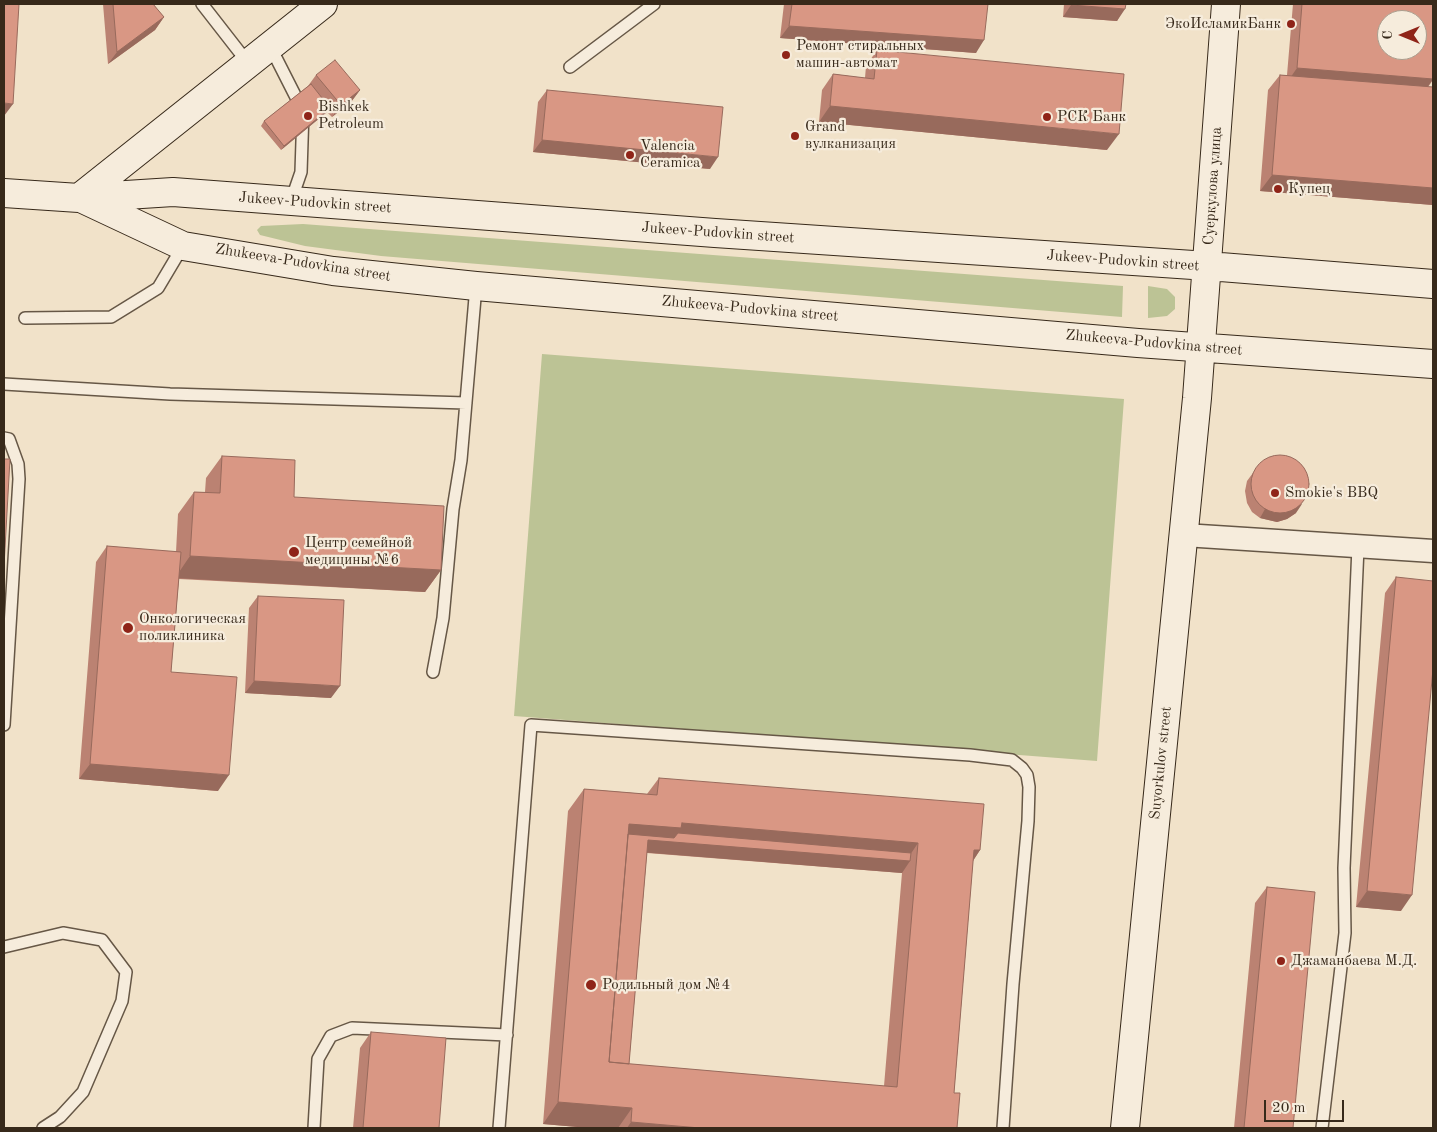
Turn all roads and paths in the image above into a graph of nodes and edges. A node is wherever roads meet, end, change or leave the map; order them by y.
1 (202, 4) edge
2 (323, 4) edge
3 (654, 4) edge
4 (1226, 4) edge
5 (270, 46) junction
6 (248, 64) junction
7 (570, 67) dead end
8 (4, 193) edge
9 (80, 198) junction
10 (291, 201) junction
11 (183, 246) junction
12 (1208, 266) junction
13 (1433, 284) edge
14 (476, 286) junction
15 (25, 318) dead end
16 (1201, 348) junction
17 (1433, 364) edge
18 (4, 384) edge
19 (466, 403) junction
20 (4, 438) edge
21 (1184, 535) junction
22 (1358, 547) junction
23 (1433, 551) edge
24 (433, 672) dead end
25 (4, 725) edge
26 (4, 948) edge
27 (507, 1035) junction
28 (43, 1128) edge
29 (314, 1128) edge
30 (499, 1128) edge
31 (1002, 1128) edge
32 (1125, 1128) edge
33 (1322, 1128) edge

1 - 6 lane
2 - 5 main road
3 - 7 lane
4 - 12 main road, Суеркулова улица
5 - 6 main road
5 - 10 lane
6 - 9 main road
8 - 9 main road, Jukeev-Pudovkin street
9 - 10 main road, Jukeev-Pudovkin street
9 - 11 main road, Zhukeeva-Pudovkina street
10 - 12 main road, Jukeev-Pudovkin street
11 - 14 main road, Zhukeeva-Pudovkina street
11 - 15 lane
12 - 13 main road, Jukeev-Pudovkin street
12 - 16 main road, Суеркулова улица
14 - 16 main road, Zhukeeva-Pudovkina street
14 - 19 lane
16 - 17 main road, Zhukeeva-Pudovkina street
16 - 21 main road, Suyorkulov street
18 - 19 lane
19 - 24 lane
20 - 25 lane
21 - 22 street
21 - 32 main road, Suyorkulov street
22 - 23 street
22 - 33 lane
26 - 28 lane
27 - 29 lane
27 - 30 lane
27 - 31 lane

